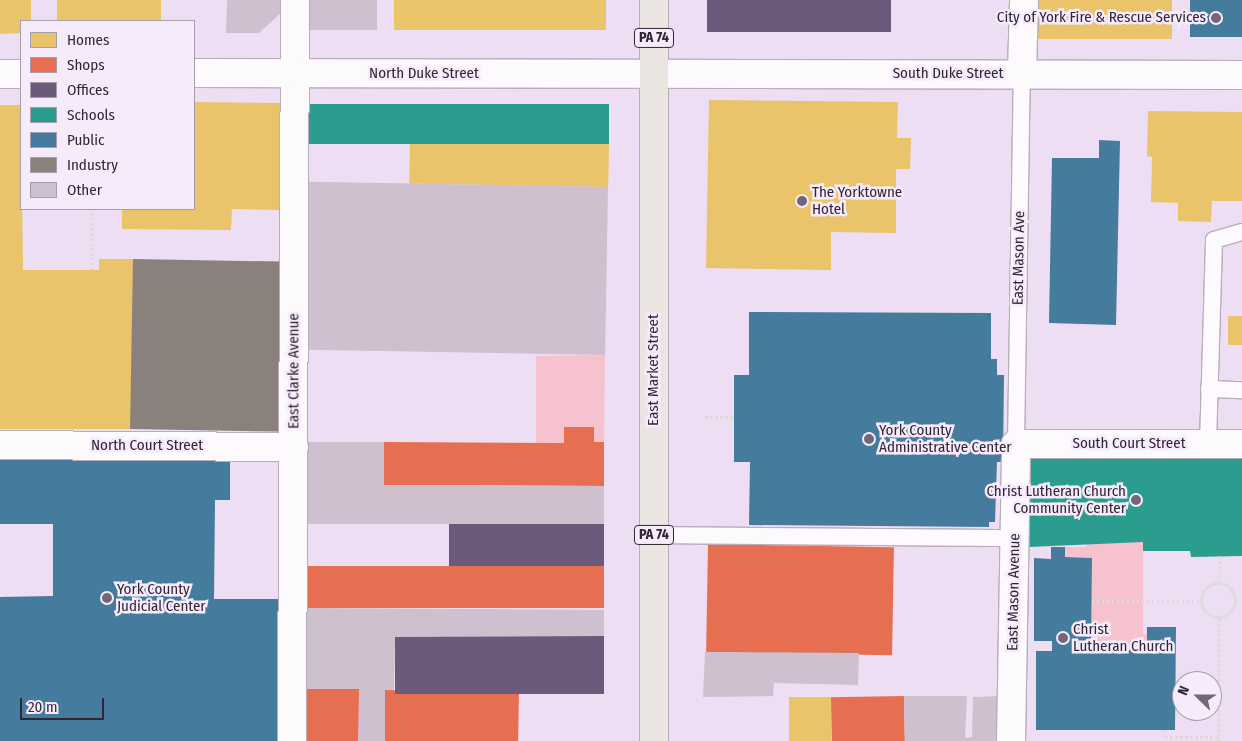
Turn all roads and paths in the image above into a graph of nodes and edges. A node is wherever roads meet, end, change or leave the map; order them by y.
1 (294, 0) edge
2 (654, 0) edge
3 (1024, 0) edge
4 (195, 73) edge
5 (294, 73) junction
6 (1022, 73) junction
7 (0, 74) edge
8 (20, 74) edge
9 (654, 75) junction
10 (1242, 75) edge
11 (92, 210) edge
12 (1242, 232) edge
13 (92, 270) dead end
14 (1209, 389) junction
15 (1242, 390) edge
16 (705, 417) dead end
17 (734, 417) dead end
18 (1016, 444) junction
19 (1208, 444) junction
20 (1242, 444) edge
21 (0, 445) edge
22 (294, 447) junction
23 (654, 535) junction
24 (1015, 538) junction
25 (1220, 556) dead end
26 (1219, 583) junction
27 (1092, 600) dead end
28 (1242, 600) edge
29 (1201, 601) junction
30 (1236, 601) junction
31 (1219, 618) junction
32 (1218, 671) edge
33 (1219, 721) edge
34 (1164, 730) dead end
35 (1219, 739) edge
36 (292, 741) edge
37 (654, 741) edge
38 (1011, 741) edge

1 - 5 street, East Clarke Avenue
2 - 9 main road, East Market Street / PA 74
3 - 6 street
4 - 5 street, North Duke Street
5 - 9 street, North Duke Street
5 - 22 street, East Clarke Avenue
6 - 9 street, South Duke Street
6 - 10 street, South Duke Street
6 - 18 lane, East Mason Ave
7 - 8 street
9 - 23 main road, East Market Street / PA 74
11 - 13 path
12 - 14 lane
14 - 15 lane
14 - 19 lane
16 - 17 path
18 - 19 street, South Court Street
18 - 24 street, East Mason Avenue
19 - 20 street, South Court Street
21 - 22 street, North Court Street
22 - 36 street, East Clarke Avenue
23 - 24 lane
23 - 37 main road, East Market Street / PA 74
24 - 38 street, East Mason Avenue
25 - 26 path
26 - 29 path
26 - 30 path
27 - 29 path
28 - 30 path
29 - 31 path
30 - 31 path
31 - 32 path
33 - 35 path
34 - 35 path

